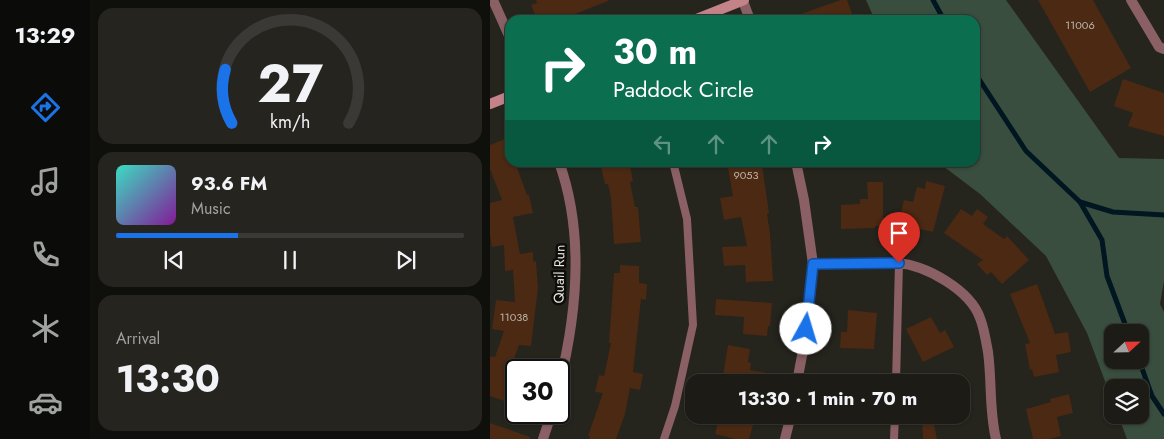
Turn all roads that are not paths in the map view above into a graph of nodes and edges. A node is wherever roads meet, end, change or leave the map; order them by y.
1 (493, 0) edge
2 (744, 0) edge
3 (1131, 0) edge
4 (706, 15) edge
5 (748, 15) edge
6 (505, 27) edge
7 (1164, 49) edge
8 (505, 98) edge
9 (490, 104) edge
10 (560, 167) edge
11 (674, 167) edge
12 (797, 167) edge
13 (899, 263) junction
14 (813, 264) junction
15 (566, 359) edge
16 (799, 374) edge
17 (896, 374) edge
18 (548, 424) edge
19 (788, 424) edge
20 (895, 424) edge
21 (543, 439) edge
22 (664, 439) edge
23 (785, 439) edge
24 (894, 439) edge
25 (996, 439) edge

1 - 6 street
2 - 4 street
2 - 5 street
3 - 7 street
8 - 9 street
10 - 15 street, Quail Run
11 - 22 lane
12 - 14 street
13 - 14 street
13 - 17 lane
13 - 25 street
14 - 16 street
18 - 21 street
19 - 23 street
20 - 24 lane

